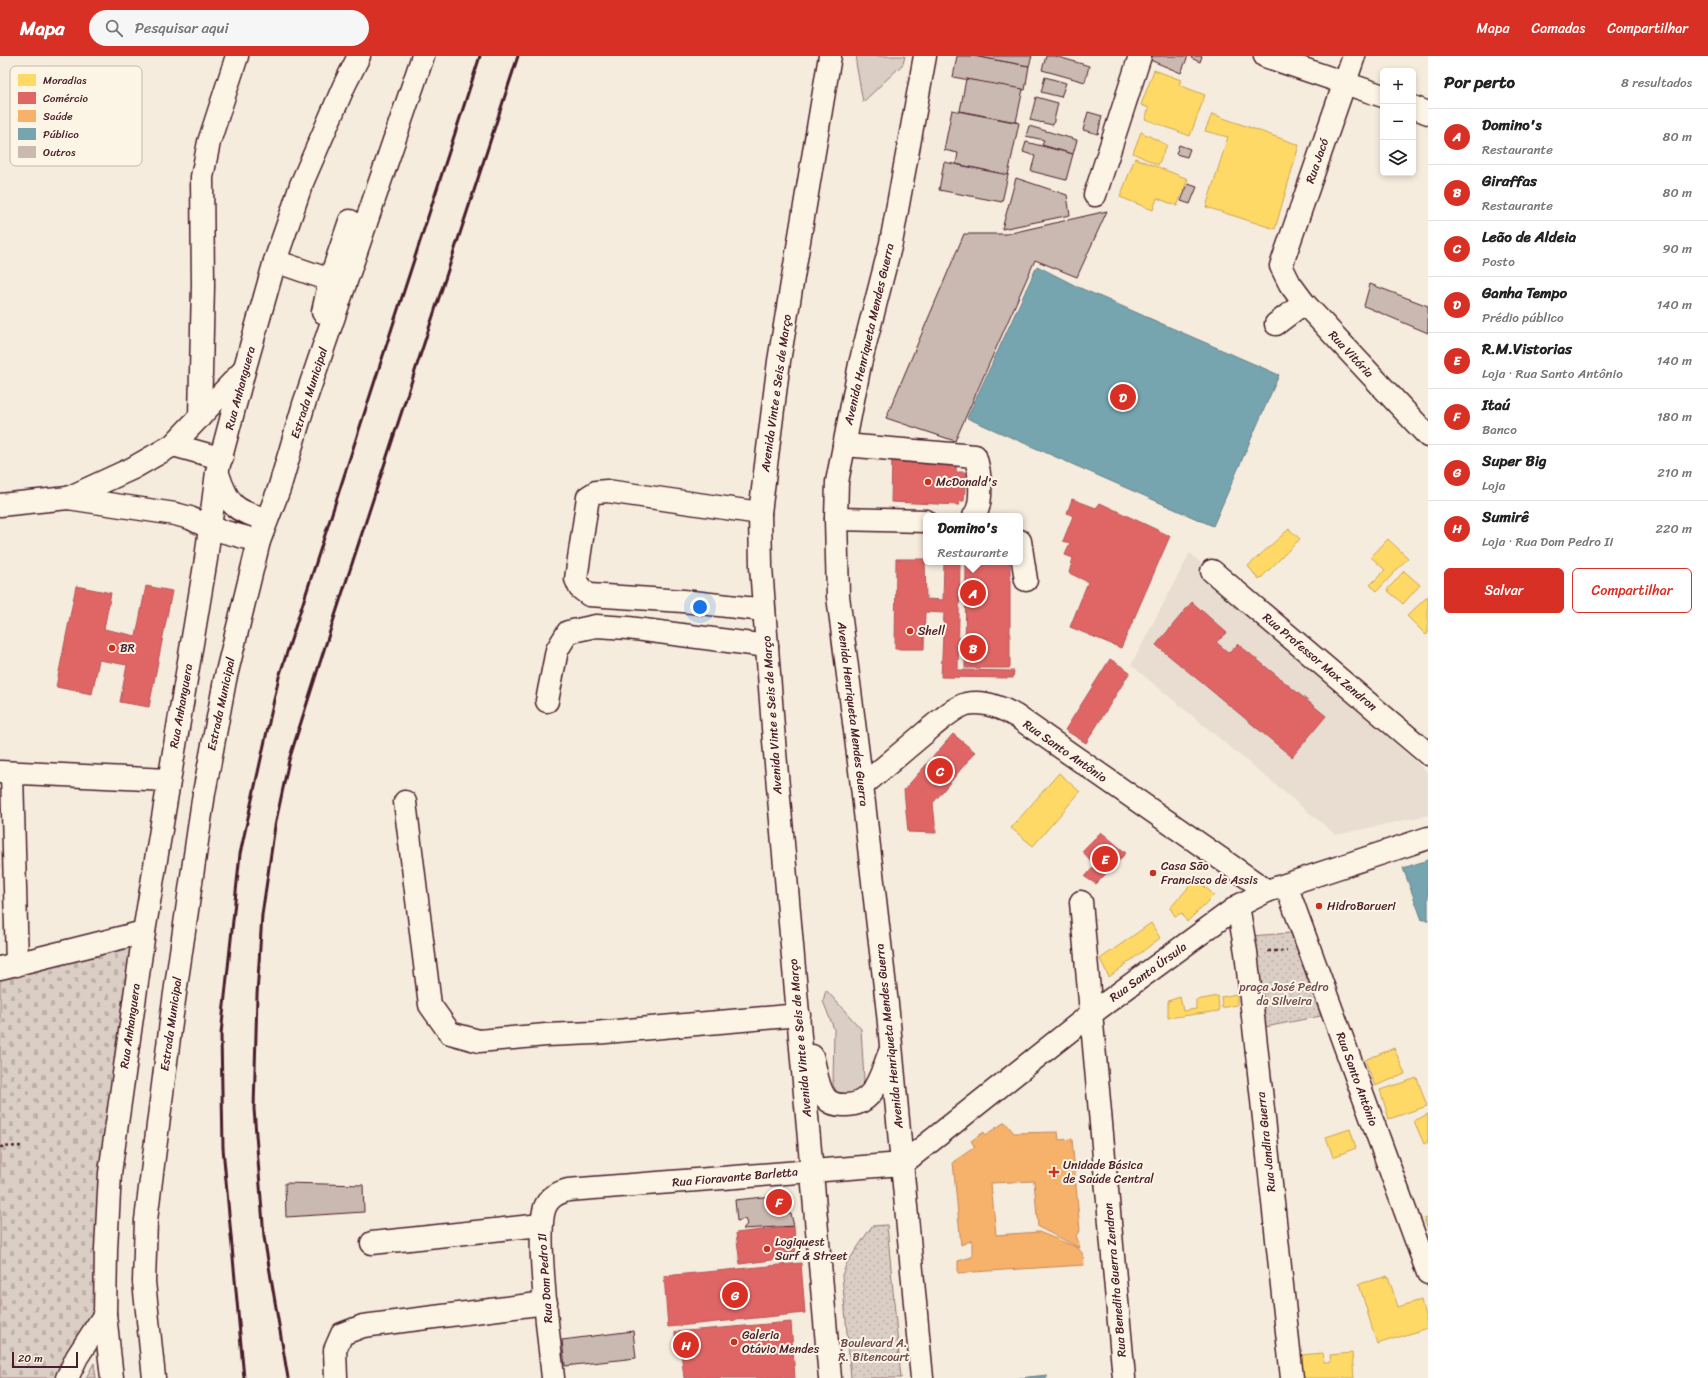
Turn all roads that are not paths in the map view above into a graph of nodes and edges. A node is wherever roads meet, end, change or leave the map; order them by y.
1 (237, 56) edge
2 (359, 56) edge
3 (410, 56) edge
4 (423, 56) edge
5 (830, 56) edge
6 (925, 56) edge
7 (1140, 56) edge
8 (1265, 56) edge
9 (1354, 56) edge
10 (1344, 82) junction
11 (1380, 95) edge
12 (1416, 108) edge
13 (1428, 113) edge
14 (1095, 195) dead end
15 (275, 261) junction
16 (1281, 266) joint
17 (330, 280) junction
18 (1304, 303) junction
19 (1276, 324) dead end
20 (244, 371) junction
21 (304, 404) junction
22 (200, 417) junction
23 (1428, 436) edge
24 (173, 445) junction
25 (844, 445) junction
26 (219, 465) junction
27 (68, 498) junction
28 (0, 505) edge
29 (760, 513) junction
30 (976, 513) edge
31 (267, 519) junction
32 (923, 521) edge
33 (836, 524) junction
34 (210, 528) junction
35 (923, 528) edge
36 (259, 541) junction
37 (1023, 560) edge
38 (1212, 571) dead end
39 (1026, 580) dead end
40 (764, 610) junction
41 (766, 646) junction
42 (547, 701) dead end
43 (1428, 754) edge
44 (6, 773) edge
45 (168, 780) junction
46 (862, 786) junction
47 (405, 802) dead end
48 (1428, 838) edge
49 (1276, 888) junction
50 (1081, 902) dead end
51 (1238, 906) junction
52 (144, 932) junction
53 (8, 966) edge
54 (1091, 1014) junction
55 (799, 1015) junction
56 (891, 1049) junction
57 (902, 1164) junction
58 (812, 1170) junction
59 (568, 1190) joint
60 (541, 1225) junction
61 (372, 1243) dead end
62 (1428, 1273) edge
63 (546, 1303) junction
64 (105, 1314) junction
65 (67, 1378) edge
66 (112, 1378) edge
67 (154, 1378) edge
68 (336, 1378) edge
69 (553, 1378) edge
70 (830, 1378) edge
71 (922, 1378) edge
72 (1124, 1378) edge
73 (1292, 1378) edge

1 - 22 main road
2 - 15 main road, Rua Anhanguera
3 - 17 main road
4 - 21 main road, Estrada Municipal
5 - 29 main road, Avenida Vinte e Seis de Março
6 - 25 main road, Avenida Henriqueta Mendes Guerra
7 - 14 main road
8 - 10 main road
9 - 10 main road, Rua Jacó
10 - 11 main road
10 - 16 main road, Rua Jacó
12 - 13 main road
15 - 17 main road
15 - 20 main road, Rua Anhanguera
16 - 18 main road, Rua Vitória
17 - 21 main road
18 - 19 main road
18 - 23 main road, Rua Vitória
20 - 22 main road
20 - 26 main road, Rua Anhanguera
21 - 31 main road, Estrada Municipal
22 - 24 main road
24 - 26 main road
24 - 27 main road
25 - 30 main road
25 - 33 main road, Avenida Henriqueta Mendes Guerra
26 - 31 main road
26 - 34 main road, Rua Anhanguera
27 - 28 main road
27 - 34 main road
29 - 40 main road, Avenida Vinte e Seis de Março
29 - 40 main road
31 - 36 main road, Estrada Municipal
32 - 33 main road
33 - 35 main road
33 - 46 main road, Avenida Henriqueta Mendes Guerra
34 - 36 main road
34 - 45 main road, Rua Anhanguera
36 - 67 main road, Estrada Municipal
37 - 39 main road
38 - 43 main road, Rua Professor Max Zendron
40 - 41 main road, Avenida Vinte e Seis de Março
41 - 42 main road
41 - 55 main road, Avenida Vinte e Seis de Março
44 - 45 main road
44 - 53 main road
45 - 52 main road, Rua Anhanguera
46 - 49 main road, Rua Santo Antônio
46 - 56 main road, Avenida Henriqueta Mendes Guerra
47 - 55 main road
48 - 49 main road, Rua Santa Úrsula
49 - 51 main road, Rua Santa Úrsula
49 - 62 main road, Rua Santo Antônio
50 - 54 main road, Rua Benedita Guerra Zendron
51 - 54 main road, Rua Santa Úrsula
51 - 73 main road, Rua Jandira Guerra
52 - 53 main road
52 - 64 main road, Rua Anhanguera
54 - 57 main road, Rua Santa Úrsula
54 - 72 main road, Rua Benedita Guerra Zendron
55 - 56 main road
55 - 58 main road, Avenida Vinte e Seis de Março
56 - 57 main road, Avenida Henriqueta Mendes Guerra
57 - 58 main road, Rua Fioravante Barletta
57 - 71 main road, Avenida Henriqueta Mendes Guerra
58 - 59 main road, Rua Fioravante Barletta
58 - 70 main road, Avenida Vinte e Seis de Março
59 - 60 main road, Rua Dom Pedro II
60 - 61 main road
60 - 63 main road, Rua Dom Pedro II
63 - 68 main road
63 - 69 main road, Rua Dom Pedro II
64 - 65 main road
64 - 66 main road, Rua Anhanguera

